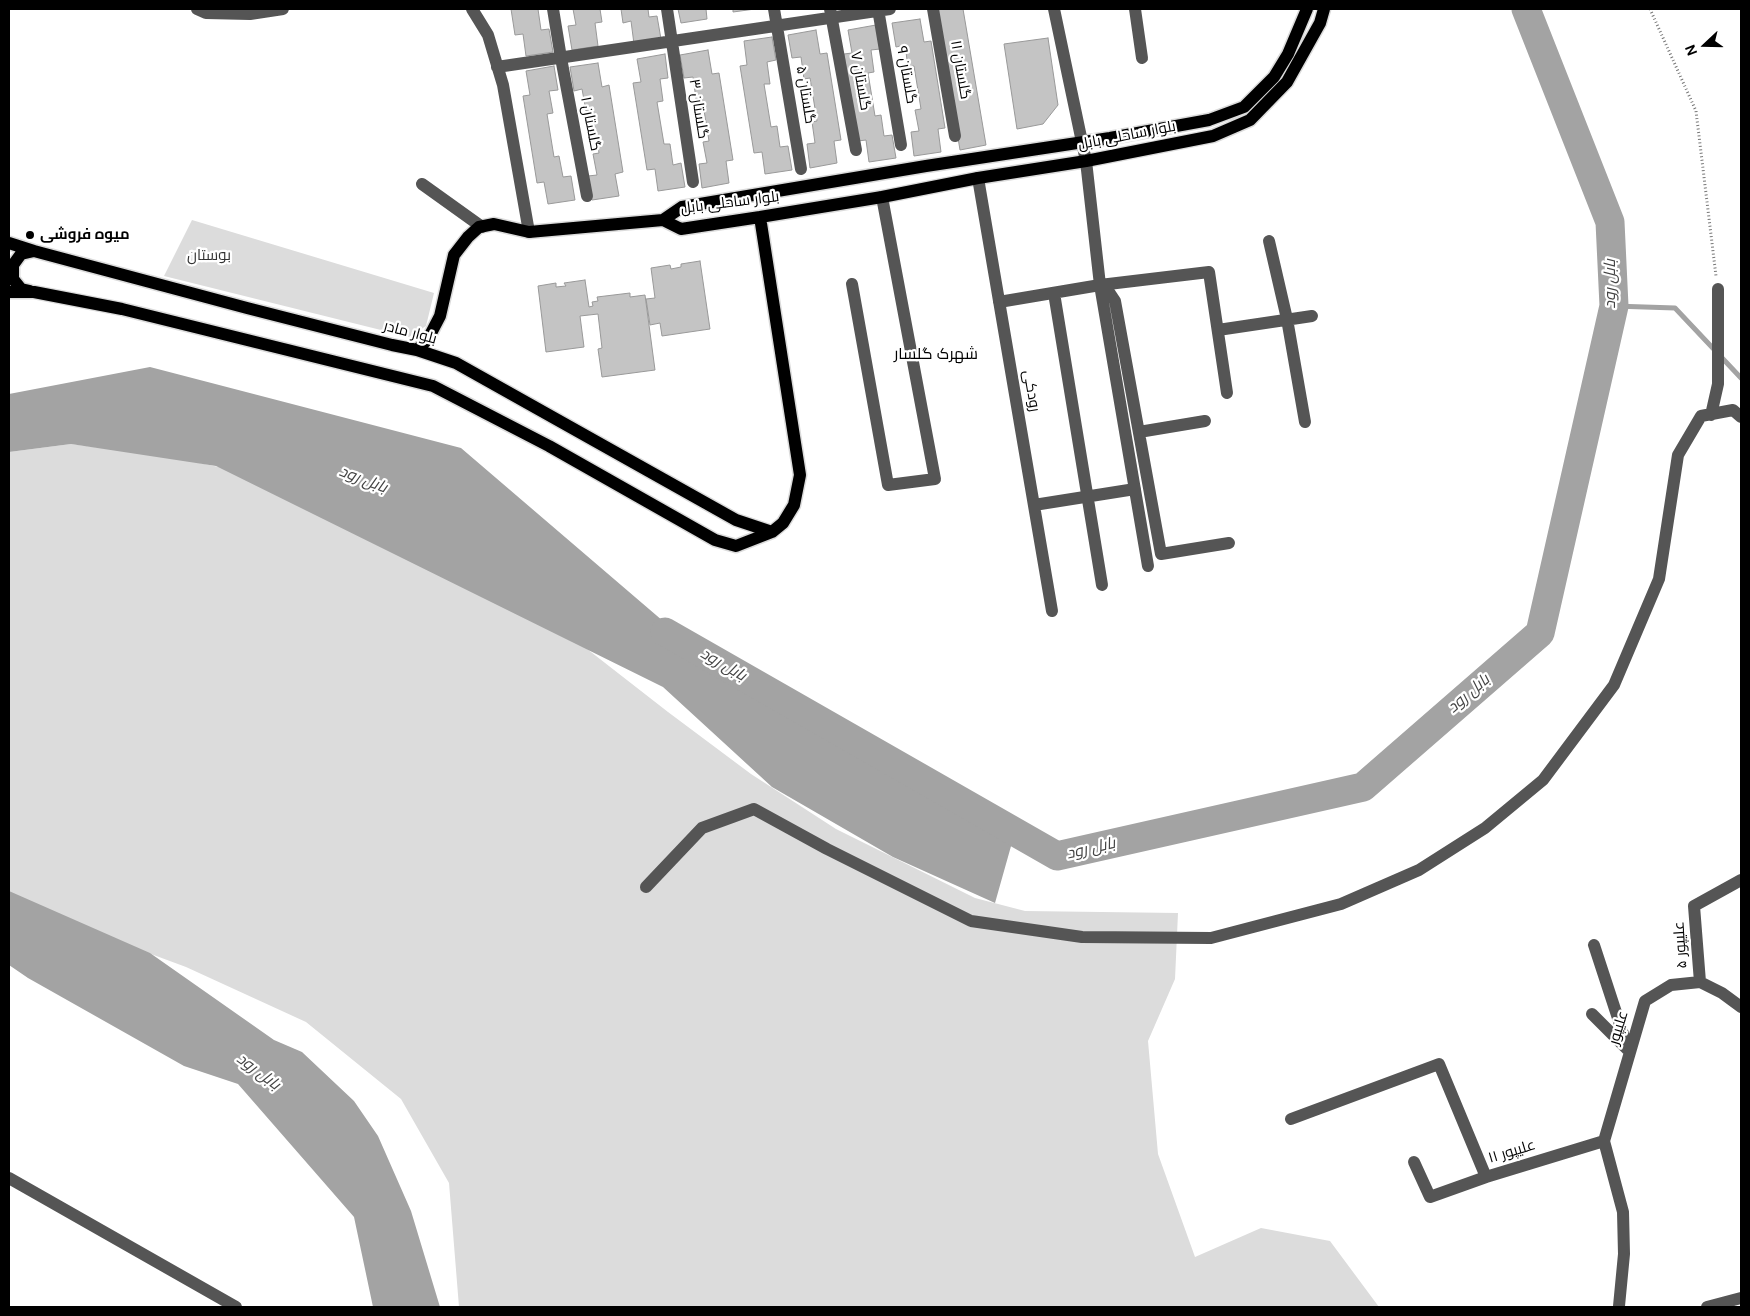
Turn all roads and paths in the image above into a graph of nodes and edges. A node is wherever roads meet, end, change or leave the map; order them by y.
1 (197, 9) edge
2 (283, 9) edge
3 (472, 9) edge
4 (553, 9) edge
5 (667, 9) edge
6 (774, 9) edge
7 (882, 9) edge
8 (933, 9) edge
9 (1054, 9) edge
10 (1135, 9) edge
11 (1307, 9) edge
12 (1324, 9) edge
13 (1650, 9) edge
14 (831, 13) edge
15 (777, 26) junction
16 (672, 41) junction
17 (561, 58) junction
18 (1142, 58) dead end
19 (497, 67) junction
20 (954, 136) dead end
21 (1082, 141) junction
22 (901, 145) dead end
23 (856, 150) dead end
24 (1086, 161) junction
25 (801, 169) dead end
26 (978, 178) junction
27 (693, 182) dead end
28 (422, 184) dead end
29 (587, 196) dead end
30 (882, 197) junction
31 (760, 217) junction
32 (663, 220) junction
33 (482, 227) junction
34 (529, 232) junction
35 (1269, 241) dead end
36 (9, 243) edge
37 (34, 251) junction
38 (852, 284) dead end
39 (1100, 285) junction
40 (1718, 289) joint
41 (9, 292) edge
42 (34, 292) junction
43 (1054, 293) junction
44 (999, 302) junction
45 (1312, 316) dead end
46 (1287, 320) junction
47 (1218, 330) junction
48 (417, 350) junction
49 (1227, 394) dead end
50 (1711, 415) junction
51 (1741, 417) edge
52 (1205, 422) dead end
53 (1306, 422) dead end
54 (1139, 432) junction
55 (1135, 489) junction
56 (1088, 496) junction
57 (1034, 505) junction
58 (772, 532) junction
59 (1229, 544) dead end
60 (1148, 566) dead end
61 (1102, 585) dead end
62 (1052, 611) dead end
63 (1741, 880) edge
64 (646, 887) dead end
65 (1594, 945) dead end
66 (1700, 982) junction
67 (1741, 1007) edge
68 (1592, 1014) dead end
69 (1629, 1052) junction
70 (1291, 1119) dead end
71 (1604, 1141) junction
72 (1414, 1162) dead end
73 (1486, 1177) junction
74 (9, 1178) edge
75 (1741, 1298) edge
76 (236, 1307) edge
77 (1619, 1307) edge
78 (1707, 1307) edge

1 - 2 street
3 - 19 street
4 - 17 street, گلستان ۱
5 - 16 street, گلستان ۳
6 - 15 street, گلستان ۵
7 - 14 street
7 - 22 street, گلستان ۹
8 - 20 street, گلستان ۱۱
9 - 21 street
10 - 18 street
11 - 21 main road, بلوار ساحلی بابل
12 - 24 main road, بلوار ساحلی بابل
13 - 40 path
14 - 15 street
14 - 23 street, گلستان ۷
15 - 16 street
15 - 25 street, گلستان ۵
16 - 17 street
16 - 27 street, گلستان ۳
17 - 19 street
17 - 29 street, گلستان ۱
19 - 34 street
21 - 24 street
21 - 32 main road, بلوار ساحلی بابل
24 - 26 main road, بلوار ساحلی بابل
24 - 39 street
26 - 30 main road, بلوار ساحلی بابل
26 - 44 street, رودکی
28 - 33 street
30 - 31 main road, بلوار ساحلی بابل
30 - 38 street
31 - 32 main road, بلوار ساحلی بابل
31 - 58 main road
32 - 34 main road
33 - 34 main road
33 - 48 main road
35 - 46 street
36 - 37 main road, بلوار مادر
37 - 42 main road
37 - 48 main road, بلوار مادر
39 - 43 street
39 - 47 street
39 - 54 street
39 - 55 street
40 - 50 street
41 - 42 main road
42 - 58 main road
43 - 44 street
43 - 56 street
44 - 57 street, رودکی
45 - 46 street
46 - 47 street
46 - 53 street
47 - 49 street
48 - 58 main road, بلوار مادر
50 - 51 street
50 - 64 street
52 - 54 street
54 - 59 street
55 - 56 street
55 - 60 street
56 - 57 street
56 - 61 street
57 - 62 street, رودکی
63 - 66 street, علیپور ۵
65 - 69 street
66 - 67 street
66 - 69 street, علیپور
68 - 69 street
69 - 71 street, علیپور
70 - 73 street
71 - 73 street, علیپور ۱۱
71 - 77 street
72 - 73 street, علیپور ۱۱
74 - 76 street
75 - 78 street

